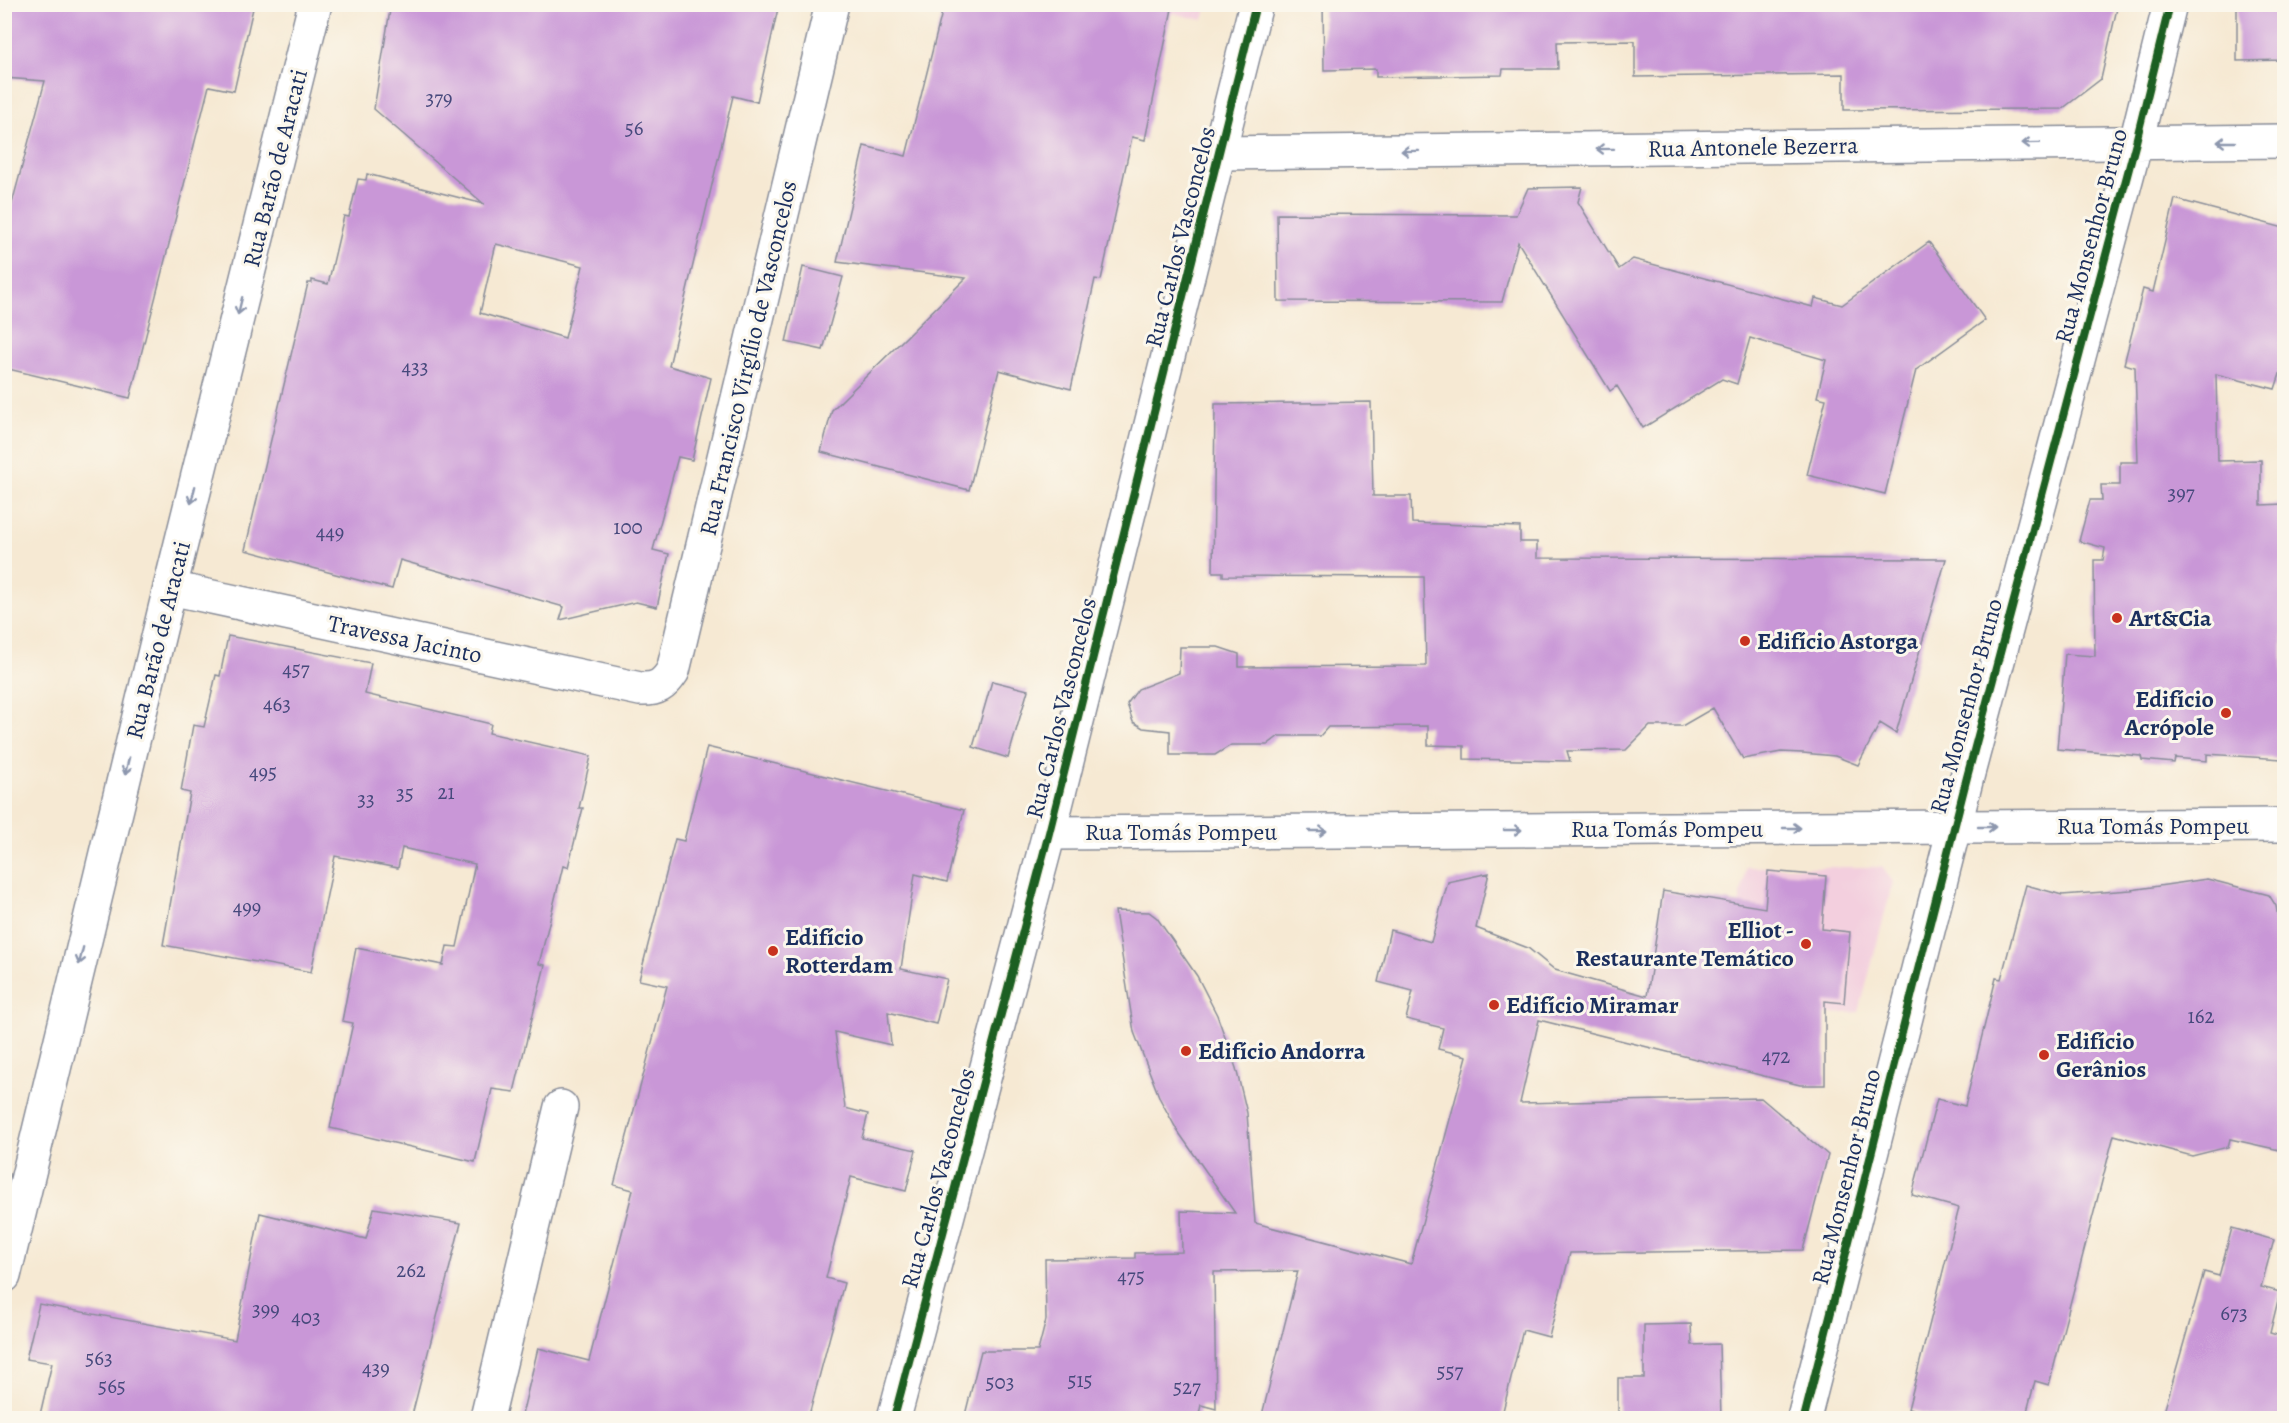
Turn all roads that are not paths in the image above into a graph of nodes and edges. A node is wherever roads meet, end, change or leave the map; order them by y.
1 (315, 4) edge
2 (832, 4) edge
3 (1256, 4) edge
4 (2170, 4) edge
5 (2284, 141) edge
6 (2136, 142) junction
7 (1221, 153) junction
8 (170, 588) junction
9 (640, 689) joint
10 (2284, 825) edge
11 (1955, 827) junction
12 (1050, 833) junction
13 (561, 1107) dead end
14 (4, 1276) edge
15 (487, 1419) edge
16 (894, 1419) edge
17 (1804, 1419) edge

1 -> 8 street, Rua Barão de Aracati
2 - 9 street, Rua Francisco Virgílio de Vasconcelos
3 - 7 street, Rua Carlos Vasconcelos
4 - 6 street, Rua Monsenhor Bruno
5 -> 6 street, Rua Antonele Bezerra
6 -> 7 street, Rua Antonele Bezerra
6 - 11 street, Rua Monsenhor Bruno
7 - 12 street, Rua Carlos Vasconcelos
8 - 9 street, Travessa Jacinto
8 -> 14 street, Rua Barão de Aracati
11 -> 10 street, Rua Tomás Pompeu
12 -> 11 street, Rua Tomás Pompeu
11 - 17 street, Rua Monsenhor Bruno
12 - 16 street, Rua Carlos Vasconcelos
13 - 15 street

